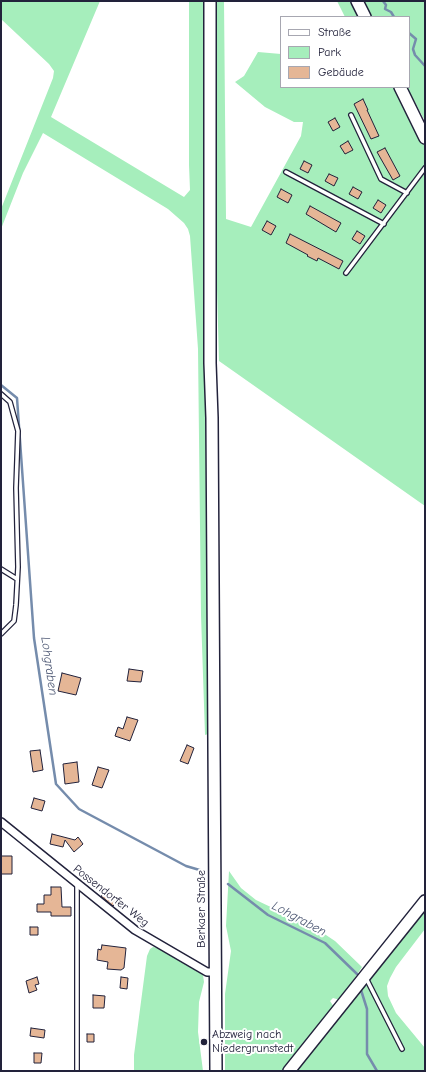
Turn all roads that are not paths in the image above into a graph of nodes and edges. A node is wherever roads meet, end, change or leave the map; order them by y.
1 (210, 1) edge
2 (357, 1) edge
3 (364, 16) edge
4 (400, 88) edge
5 (351, 115) dead end
6 (425, 138) edge
7 (425, 168) edge
8 (286, 172) dead end
9 (407, 193) junction
10 (384, 224) junction
11 (346, 273) dead end
12 (1, 394) edge
13 (1, 569) edge
14 (17, 579) junction
15 (1, 634) edge
16 (1, 822) edge
17 (77, 884) junction
18 (425, 901) edge
19 (216, 972) junction
20 (365, 976) junction
21 (402, 1049) dead end
22 (77, 1071) edge
23 (216, 1071) edge
24 (290, 1071) edge

1 - 19 main road, Berkaer Straße
2 - 3 main road
4 - 6 main road
5 - 9 lane
7 - 9 lane
8 - 10 lane
9 - 10 lane
10 - 11 lane
12 - 14 lane
13 - 14 lane
14 - 15 lane
16 - 17 street, Possendorfer Weg
17 - 19 street, Possendorfer Weg
17 - 22 lane
18 - 20 main road
19 - 23 main road, Berkaer Straße
20 - 21 lane
20 - 24 main road

